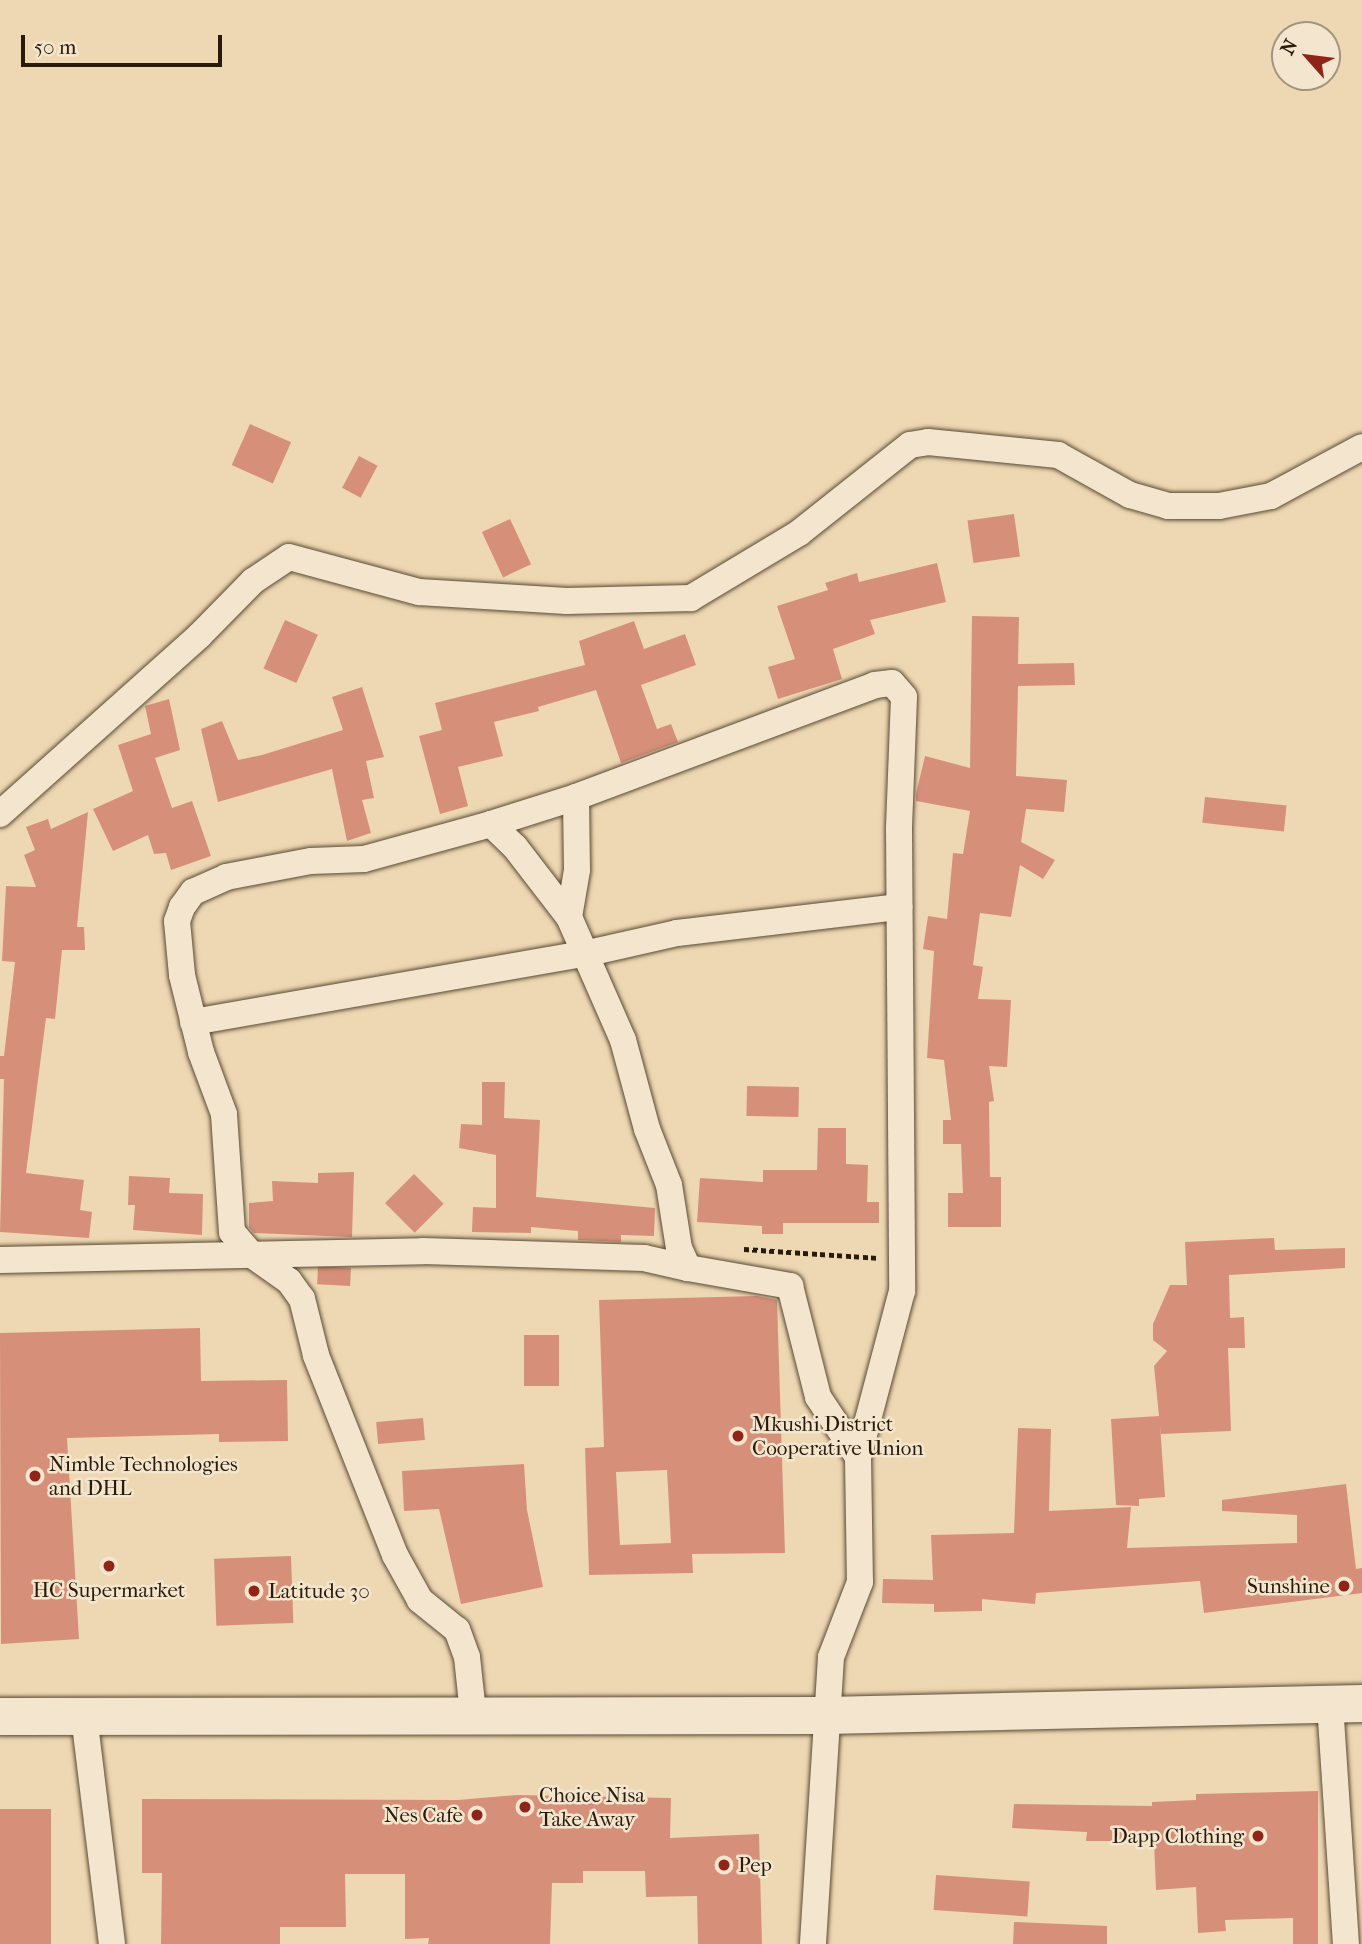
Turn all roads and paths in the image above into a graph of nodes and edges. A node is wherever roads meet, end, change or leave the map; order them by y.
1 (1362, 447) edge
2 (576, 797) junction
3 (0, 814) edge
4 (491, 824) junction
5 (899, 907) junction
6 (569, 917) junction
7 (584, 954) junction
8 (193, 1021) junction
9 (730, 1248) dead end
10 (252, 1255) junction
11 (0, 1260) edge
12 (900, 1260) junction
13 (688, 1269) junction
14 (858, 1457) junction
15 (1346, 1704) edge
16 (473, 1713) junction
17 (826, 1715) junction
18 (0, 1716) edge
19 (83, 1716) junction
20 (112, 1944) edge
21 (813, 1944) edge
22 (1346, 1944) edge

1 - 3 street
2 - 4 street
2 - 5 street
2 - 6 street
4 - 6 street
4 - 8 street
5 - 7 street
5 - 12 street
6 - 7 street
7 - 8 street
7 - 13 street
8 - 10 street
9 - 12 path
10 - 11 street
10 - 13 street
10 - 16 street
12 - 14 street
13 - 14 street
14 - 17 street
15 - 17 main road
15 - 22 street
16 - 17 main road
16 - 19 main road
17 - 21 street
18 - 19 main road
19 - 20 street

